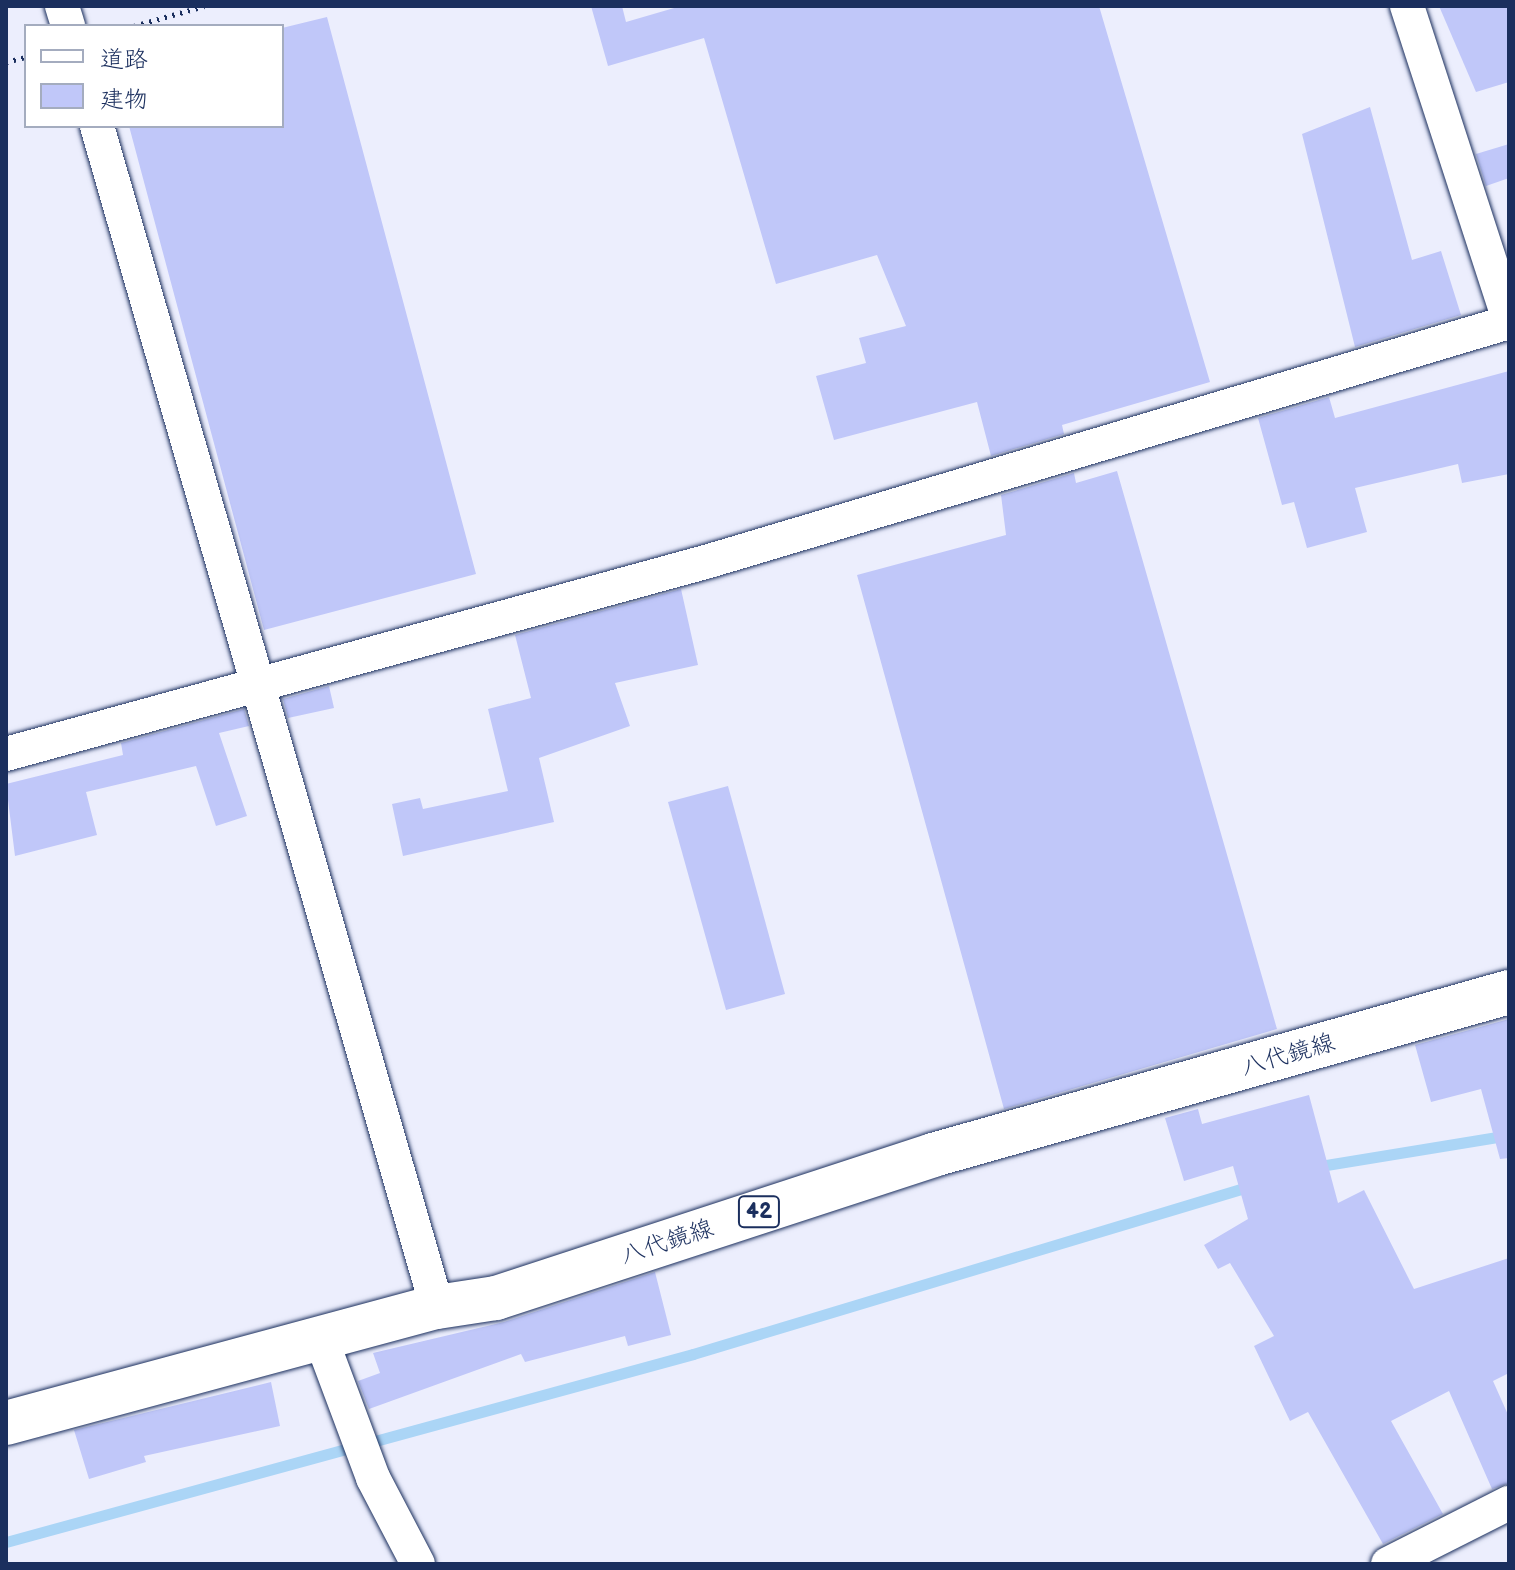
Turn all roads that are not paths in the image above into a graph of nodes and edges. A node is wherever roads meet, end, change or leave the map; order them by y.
1 (1407, 6) edge
2 (98, 128) edge
3 (1509, 321) edge
4 (259, 683) junction
5 (6, 754) edge
6 (1509, 992) edge
7 (437, 1307) junction
8 (320, 1336) junction
9 (6, 1423) edge
10 (1509, 1503) edge
11 (418, 1564) edge
12 (1388, 1564) edge

1 - 3 street
2 - 4 street
3 - 4 street
4 - 5 street
4 - 7 street
6 - 7 main road, 八代鏡線 / 42
7 - 8 main road, 八代鏡線 / 42
8 - 9 main road, 八代鏡線 / 42
8 - 11 street
10 - 12 street

